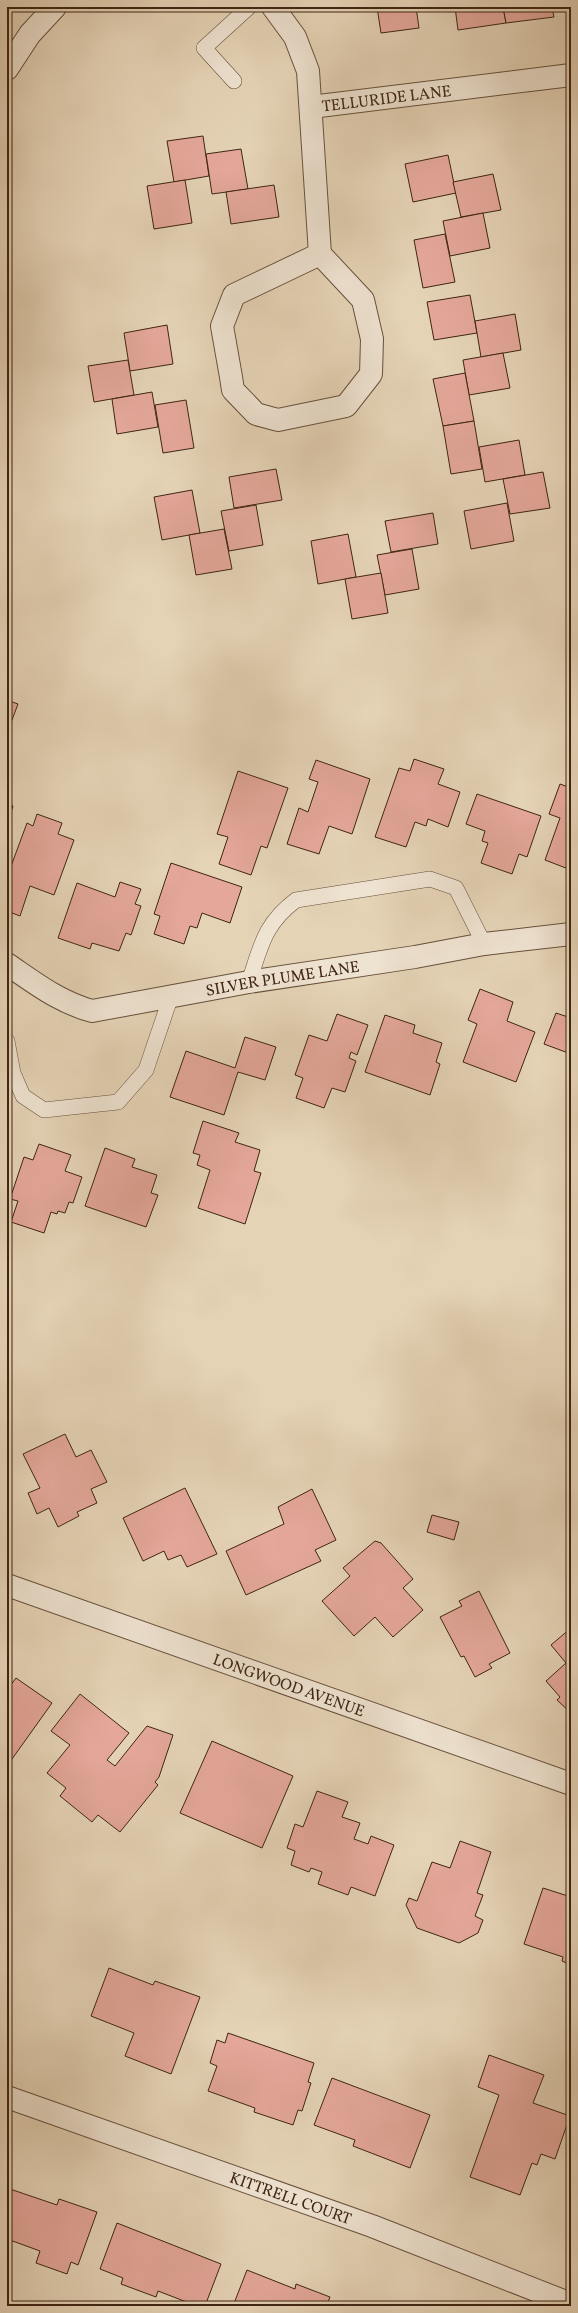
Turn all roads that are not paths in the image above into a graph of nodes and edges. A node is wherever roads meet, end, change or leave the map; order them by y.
1 (55, 7) edge
2 (249, 7) edge
3 (273, 7) edge
4 (7, 69) edge
5 (571, 75) edge
6 (234, 81) dead end
7 (311, 108) junction
8 (320, 254) junction
9 (571, 934) edge
10 (484, 944) junction
11 (7, 964) edge
12 (249, 982) junction
13 (171, 996) junction
14 (7, 1041) edge
15 (7, 1584) edge
16 (571, 1784) edge
17 (7, 2098) edge
18 (571, 2304) edge

1 - 4 street
2 - 6 lane
3 - 7 street, TELLURIDE LANE
5 - 7 street, TELLURIDE LANE
7 - 8 street
8 - 8 street
9 - 10 street, SILVER PLUME LANE
10 - 12 street, SILVER PLUME LANE
10 - 12 lane
11 - 13 street, SILVER PLUME LANE
12 - 13 street, SILVER PLUME LANE
13 - 14 lane
15 - 16 street, LONGWOOD AVENUE
17 - 18 street, KITTRELL COURT

